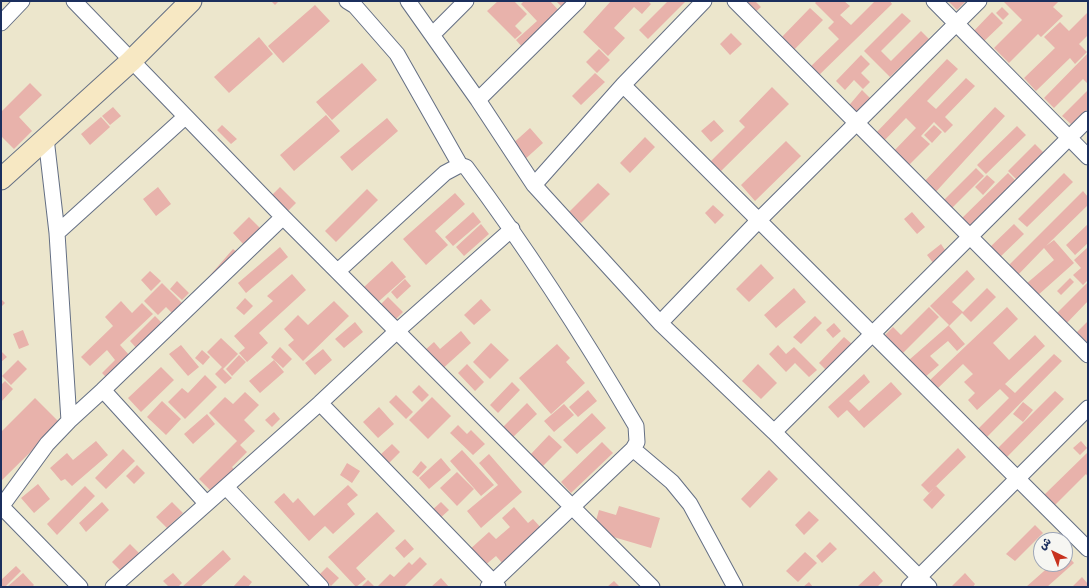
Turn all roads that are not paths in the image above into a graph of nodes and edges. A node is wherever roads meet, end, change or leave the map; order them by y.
1 (22, 1) edge
2 (74, 1) edge
3 (191, 1) edge
4 (347, 1) edge
5 (408, 1) edge
6 (466, 1) edge
7 (578, 1) edge
8 (704, 1) edge
9 (735, 1) edge
10 (934, 1) edge
11 (979, 1) edge
12 (1, 22) edge
13 (956, 23) junction
14 (433, 34) junction
15 (131, 61) junction
16 (623, 85) junction
17 (478, 100) junction
18 (185, 117) junction
19 (1088, 119) edge
20 (856, 123) junction
21 (46, 138) junction
22 (1069, 138) junction
23 (1088, 156) edge
24 (460, 165) junction
25 (1, 179) edge
26 (534, 185) junction
27 (283, 217) junction
28 (759, 220) junction
29 (512, 229) junction
30 (57, 233) junction
31 (970, 236) junction
32 (338, 271) junction
33 (660, 323) junction
34 (396, 332) junction
35 (871, 334) junction
36 (1088, 355) edge
37 (103, 390) junction
38 (320, 403) junction
39 (1088, 408) edge
40 (69, 421) junction
41 (774, 432) junction
42 (633, 450) junction
43 (1017, 477) junction
44 (226, 487) junction
45 (206, 503) junction
46 (572, 505) junction
47 (1, 506) edge
48 (1088, 549) edge
49 (919, 584) edge
50 (493, 585) edge
51 (80, 587) edge
52 (113, 587) edge
53 (321, 587) edge
54 (652, 587) edge
55 (735, 587) edge

1 - 12 street
2 - 15 street
3 - 15 main road
4 - 24 street
5 - 14 street
6 - 14 street
7 - 17 street
8 - 16 street
9 - 20 street
10 - 13 street
11 - 13 street
13 - 20 street
13 - 22 street
14 - 17 street
15 - 18 street
15 - 21 main road
16 - 26 street
16 - 28 street
17 - 26 street
18 - 27 street
18 - 30 street
19 - 22 street
20 - 28 street
20 - 31 street
21 - 25 main road
21 - 30 street
22 - 23 street
22 - 31 street
24 - 29 street
24 - 32 street
26 - 33 street
27 - 32 street
27 - 37 street
28 - 33 street
28 - 35 street
29 - 34 street
29 - 42 street
30 - 40 street
31 - 35 street
31 - 36 street
32 - 34 street
33 - 41 street
34 - 38 street
34 - 46 street
35 - 41 street
35 - 43 street
37 - 40 street
37 - 45 street
38 - 44 street
38 - 50 street
39 - 43 street
40 - 47 street
41 - 49 street
42 - 46 street
42 - 55 street
43 - 48 street
43 - 49 street
44 - 45 street
44 - 53 street
45 - 52 street
46 - 50 street
46 - 54 street
47 - 51 street

